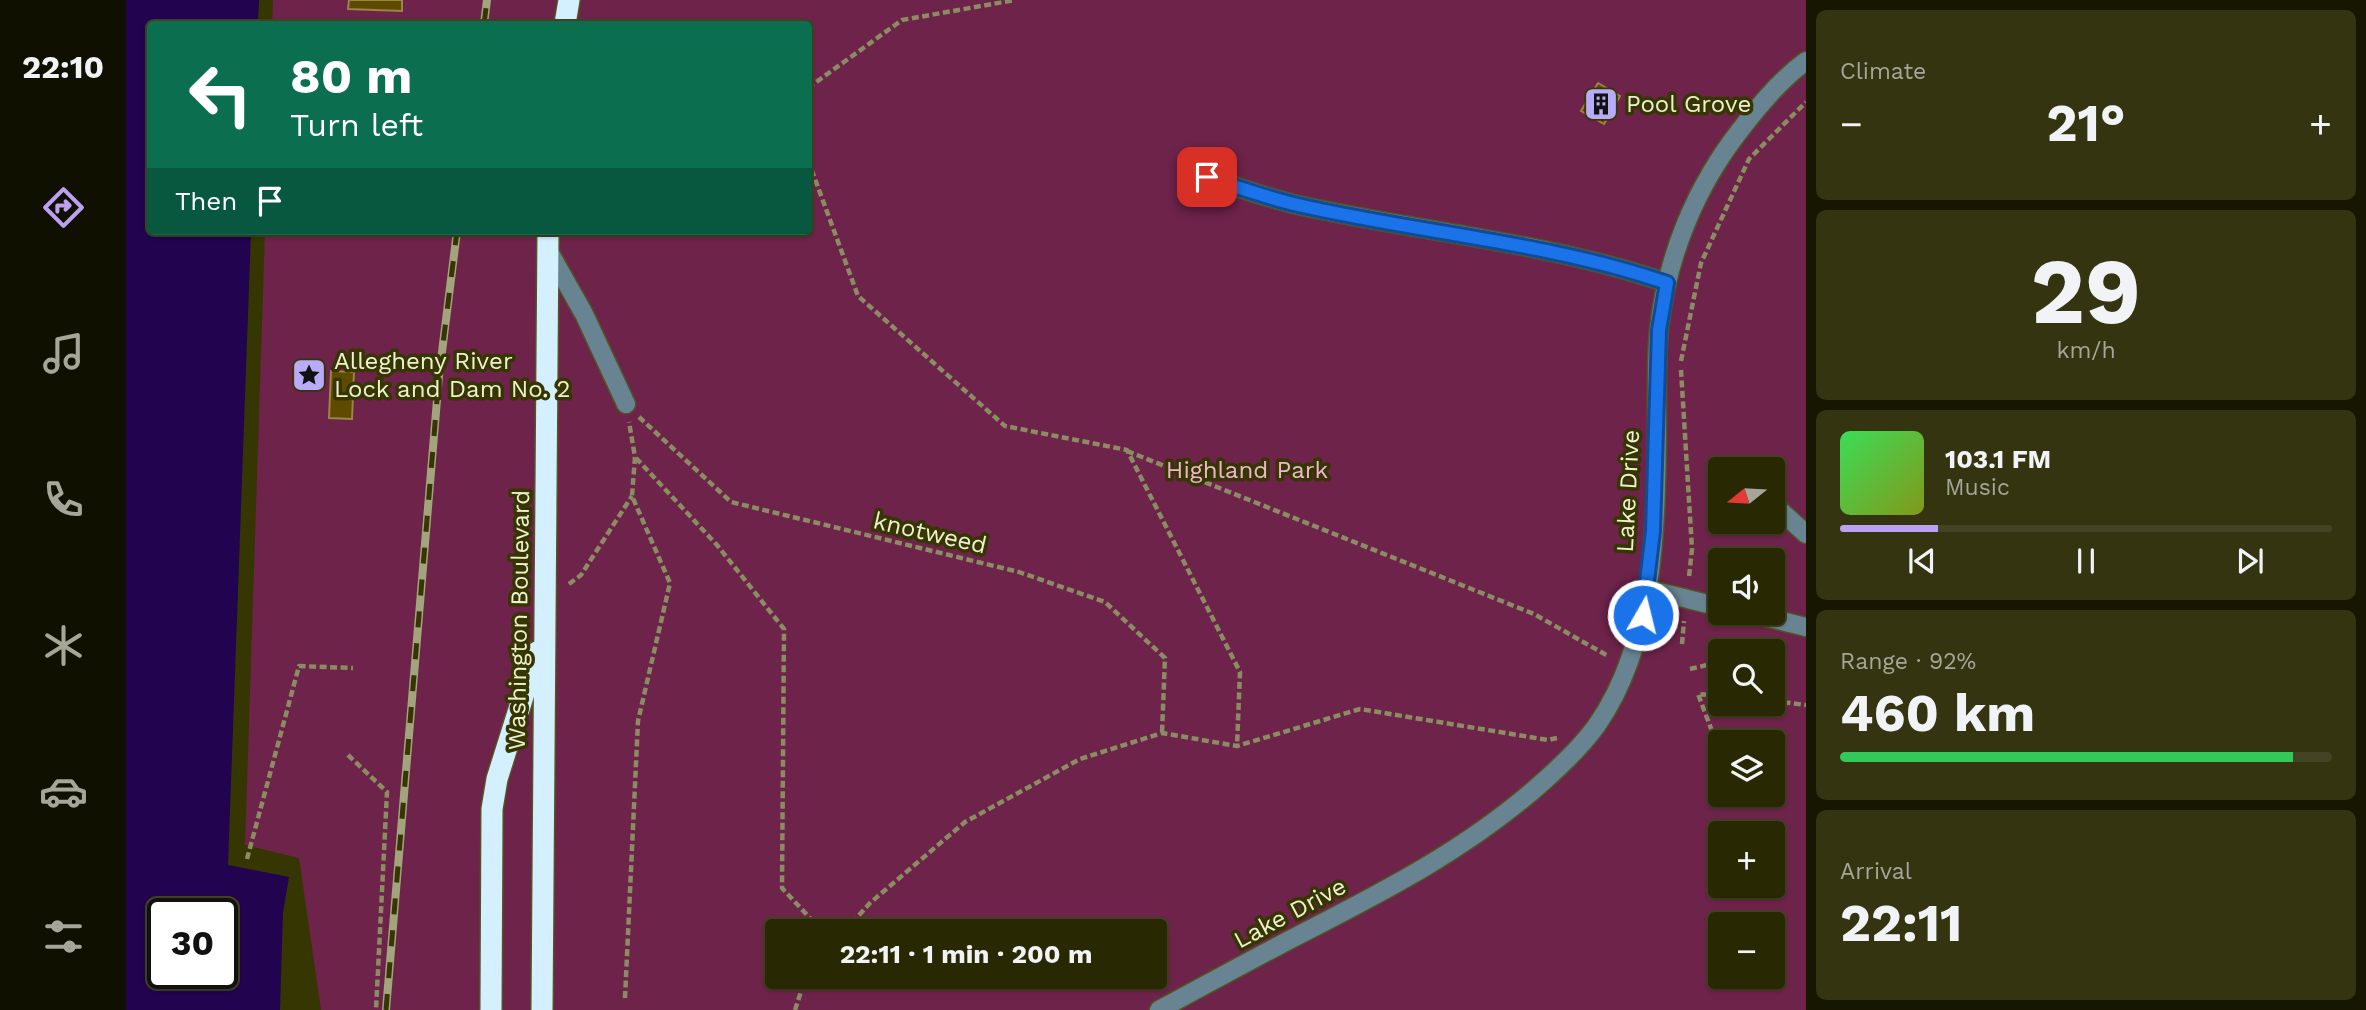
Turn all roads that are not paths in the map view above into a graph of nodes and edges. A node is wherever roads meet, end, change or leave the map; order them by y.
1 (569, 0) edge
2 (566, 21) edge
3 (1806, 61) edge
4 (1207, 177) dead end
5 (548, 240) edge
6 (1667, 283) junction
7 (626, 404) road end
8 (1785, 515) edge
9 (1806, 534) edge
10 (1647, 589) junction
11 (1708, 604) edge
12 (545, 606) junction
13 (1785, 622) edge
14 (1806, 627) edge
15 (491, 1010) edge
16 (542, 1010) edge
17 (1159, 1010) edge

1 - 2 highway
3 - 6 street, Lake Drive
4 - 6 street
5 - 7 street
5 - 12 highway, Washington Boulevard
6 - 10 street, Lake Drive
8 - 9 street
10 - 11 street
10 - 17 street, Lake Drive
12 - 15 highway
12 - 16 highway, Washington Boulevard
13 - 14 street

